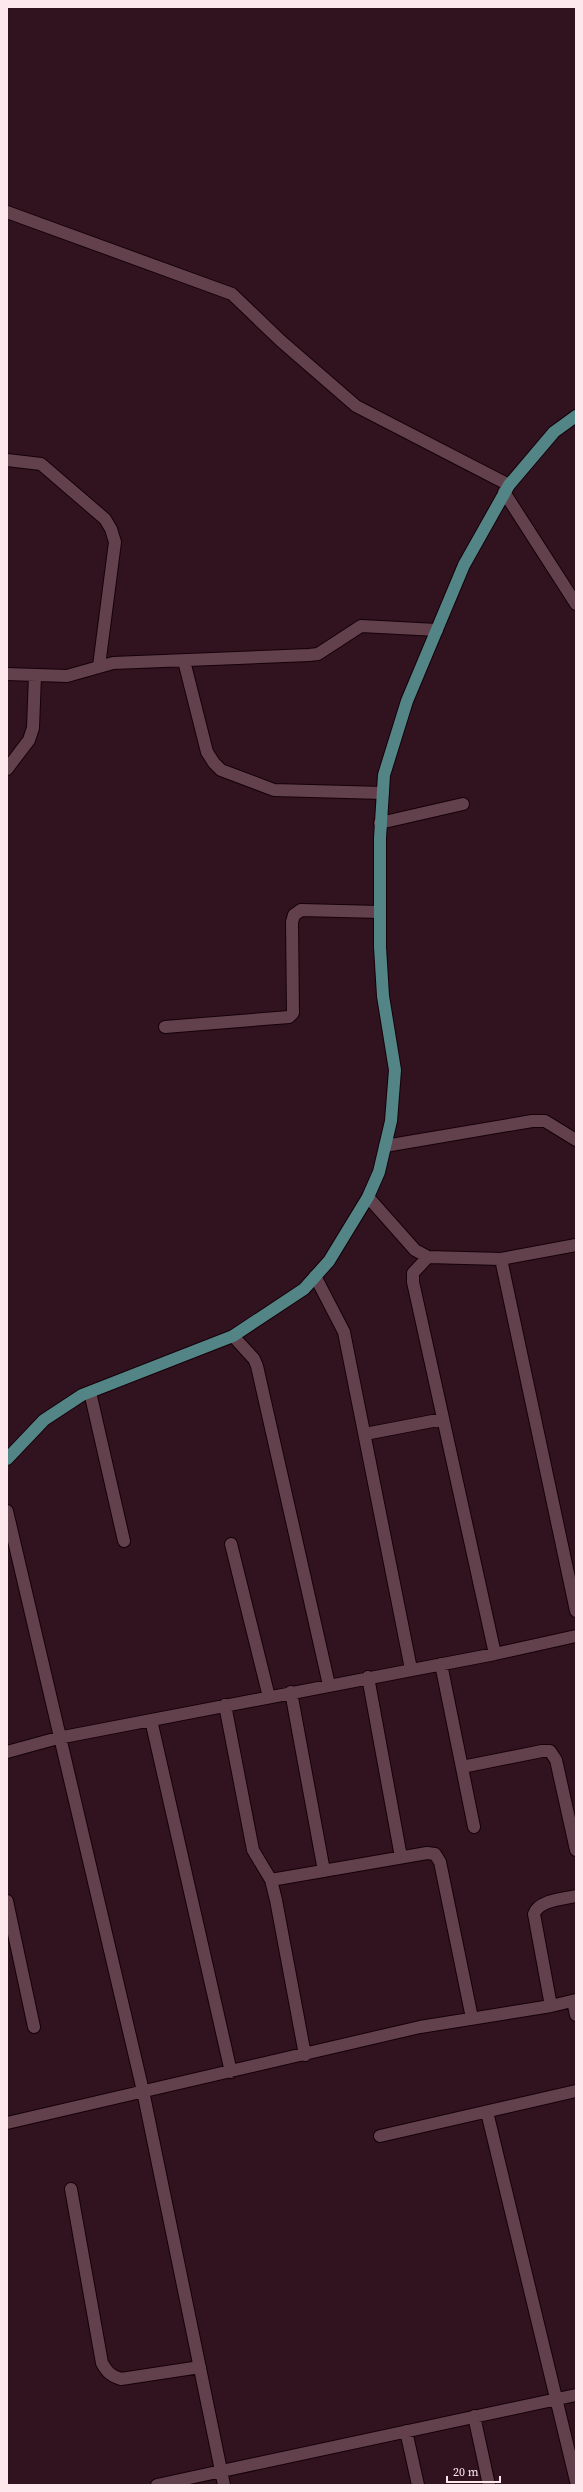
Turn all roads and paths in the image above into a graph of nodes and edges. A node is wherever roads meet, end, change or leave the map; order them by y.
1 (7, 212) edge
2 (576, 416) edge
3 (7, 460) edge
4 (507, 489) junction
5 (576, 604) edge
6 (437, 630) junction
7 (184, 660) junction
8 (99, 666) junction
9 (7, 674) edge
10 (35, 675) junction
11 (7, 769) edge
12 (383, 793) junction
13 (463, 804) dead end
14 (380, 823) junction
15 (380, 912) junction
16 (165, 1027) dead end
17 (576, 1140) edge
18 (385, 1146) junction
19 (368, 1197) junction
20 (576, 1245) edge
21 (428, 1257) junction
22 (501, 1259) junction
23 (315, 1276) junction
24 (233, 1336) junction
25 (90, 1392) junction
26 (443, 1419) junction
27 (365, 1434) junction
28 (7, 1459) edge
29 (7, 1511) edge
30 (124, 1540) dead end
31 (231, 1544) dead end
32 (576, 1611) edge
33 (576, 1636) edge
34 (495, 1654) junction
35 (441, 1664) junction
36 (411, 1670) junction
37 (368, 1677) junction
38 (329, 1685) junction
39 (291, 1692) junction
40 (269, 1697) junction
41 (225, 1705) junction
42 (151, 1720) junction
43 (58, 1738) junction
44 (7, 1752) edge
45 (462, 1767) junction
46 (474, 1827) dead end
47 (576, 1850) edge
48 (401, 1857) junction
49 (324, 1871) junction
50 (271, 1880) junction
51 (576, 1896) edge
52 (7, 1901) edge
53 (574, 2000) edge
54 (551, 2006) junction
55 (576, 2015) edge
56 (472, 2018) junction
57 (34, 2026) dead end
58 (305, 2055) junction
59 (231, 2072) junction
60 (143, 2091) junction
61 (576, 2092) edge
62 (487, 2112) junction
63 (7, 2122) edge
64 (380, 2136) dead end
65 (71, 2189) dead end
66 (200, 2367) junction
67 (576, 2395) edge
68 (556, 2399) junction
69 (474, 2416) junction
70 (406, 2431) junction
71 (221, 2470) junction
72 (576, 2481) edge
73 (157, 2485) edge
74 (224, 2485) edge
75 (418, 2485) edge
76 (489, 2485) edge

1 - 4 street
2 - 4 main road
3 - 8 street
4 - 5 street
4 - 6 main road
6 - 7 street
6 - 12 main road
7 - 8 street
7 - 12 street
8 - 10 street
9 - 10 street
10 - 11 street
12 - 14 main road
13 - 14 street
14 - 15 main road
15 - 16 street
15 - 18 main road
17 - 18 street
18 - 19 main road
19 - 21 street
19 - 23 main road
20 - 22 street
21 - 22 street
21 - 26 street
22 - 32 street
23 - 24 main road
23 - 27 street
24 - 25 main road
24 - 38 street
25 - 28 main road
25 - 30 street
26 - 27 street
26 - 34 street
27 - 36 street
29 - 43 street
31 - 40 street
33 - 34 street
34 - 35 street
35 - 36 street
35 - 45 street
36 - 37 street
37 - 38 street
37 - 48 street
38 - 39 street
39 - 40 street
39 - 49 street
40 - 41 street
41 - 42 street
41 - 50 street
42 - 43 street
42 - 59 street
43 - 44 street
43 - 60 street
45 - 46 street
45 - 47 street
48 - 49 street
48 - 56 street
49 - 50 street
50 - 58 street
51 - 54 street
52 - 57 street
53 - 54 street
53 - 55 street
54 - 56 street
56 - 58 street
58 - 59 street
59 - 60 street
60 - 63 street
60 - 66 street
61 - 62 street
62 - 64 street
62 - 68 street
65 - 66 street
66 - 71 street
67 - 68 street
68 - 69 street
68 - 72 street
69 - 70 street
69 - 76 street
70 - 71 street
70 - 75 street
71 - 73 street
71 - 74 street

